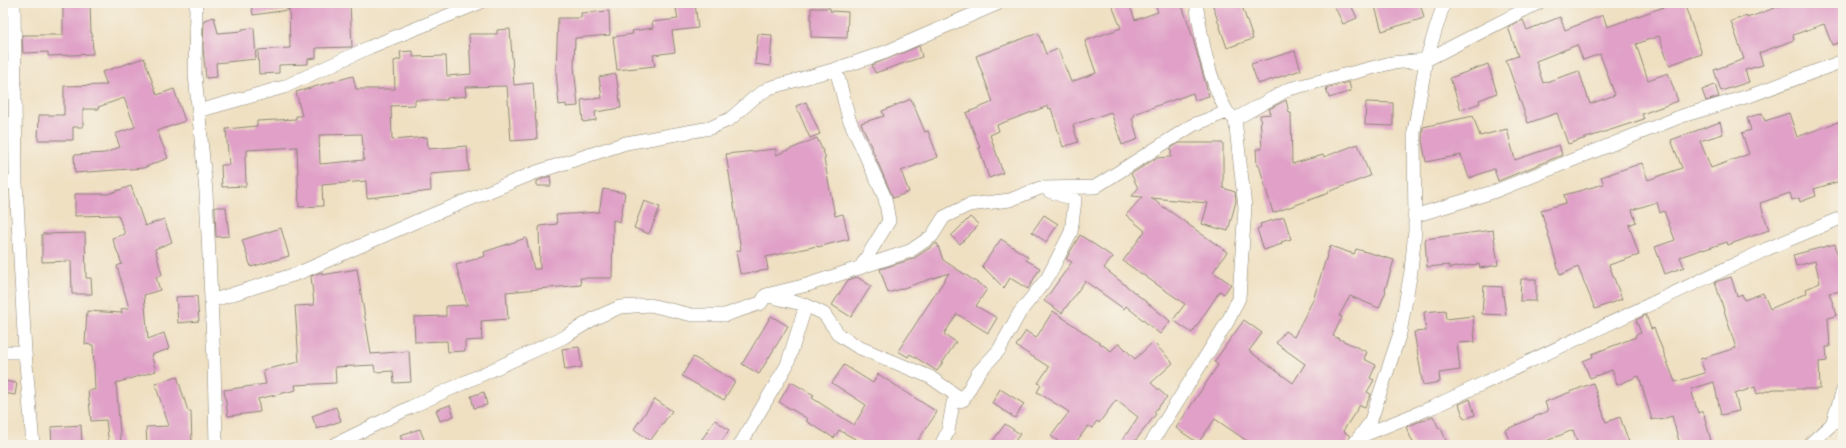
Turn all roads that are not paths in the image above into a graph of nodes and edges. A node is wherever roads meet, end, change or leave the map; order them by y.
1 (14, 3) edge
2 (196, 3) edge
3 (479, 3) edge
4 (998, 3) edge
5 (1196, 3) edge
6 (1444, 3) edge
7 (1538, 3) edge
8 (1426, 60) junction
9 (1843, 62) edge
10 (836, 69) junction
11 (198, 111) junction
12 (1231, 115) junction
13 (3, 182) edge
14 (16, 183) junction
15 (1095, 187) junction
16 (1040, 188) junction
17 (1075, 200) junction
18 (1414, 216) junction
19 (1843, 217) edge
20 (860, 268) junction
21 (766, 295) junction
22 (211, 301) junction
23 (806, 305) junction
24 (3, 352) edge
25 (25, 352) junction
26 (1843, 390) edge
27 (963, 400) junction
28 (1356, 441) edge
29 (33, 445) edge
30 (216, 445) edge
31 (334, 445) edge
32 (740, 445) edge
33 (941, 445) edge
34 (1150, 445) edge
35 (1809, 445) edge

1 - 14 street
2 - 11 street
3 - 11 street
4 - 10 street
5 - 12 street
6 - 8 street
7 - 8 street
8 - 12 street
8 - 18 street
9 - 18 street
10 - 20 street
10 - 22 street
11 - 22 street
12 - 15 street
12 - 34 street
13 - 14 street
14 - 25 street
15 - 16 street
15 - 17 street
16 - 17 street
16 - 20 street
17 - 27 street
18 - 28 street
19 - 28 street
20 - 21 street
21 - 23 street
21 - 31 street
22 - 30 street
23 - 27 street
23 - 32 street
24 - 25 street
25 - 29 street
26 - 35 street
27 - 33 street

